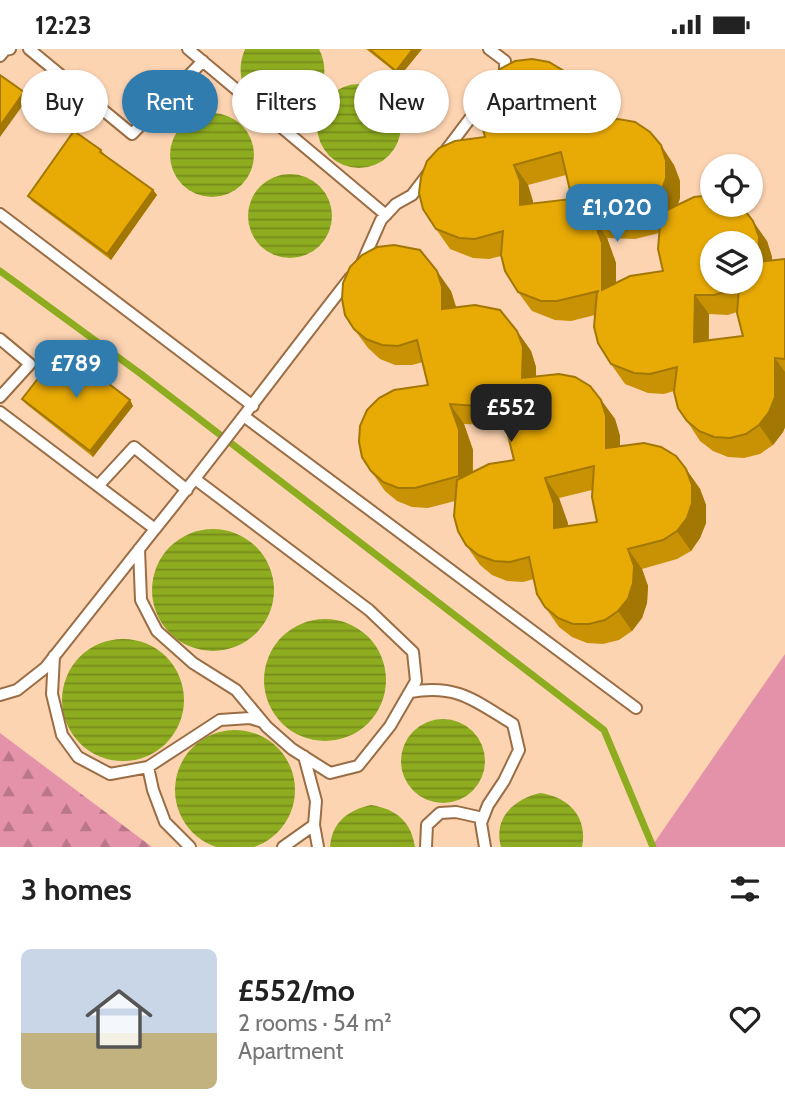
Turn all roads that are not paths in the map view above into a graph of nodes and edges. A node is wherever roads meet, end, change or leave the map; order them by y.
1 (10, 49) edge
2 (29, 49) edge
3 (188, 49) edge
4 (489, 49) edge
5 (0, 56) edge
6 (202, 61) junction
7 (0, 214) edge
8 (386, 215) junction
9 (0, 339) edge
10 (0, 397) edge
11 (253, 406) junction
12 (0, 412) edge
13 (245, 417) junction
14 (195, 479) junction
15 (98, 485) junction
16 (187, 489) junction
17 (155, 529) junction
18 (139, 548) junction
19 (54, 656) junction
20 (410, 692) junction
21 (0, 695) edge
22 (636, 708) dead end
23 (263, 722) junction
24 (304, 756) junction
25 (148, 767) junction
26 (482, 818) junction
27 (314, 825) junction
28 (190, 847) edge
29 (283, 847) edge
30 (318, 847) edge
31 (426, 847) edge
32 (485, 847) edge

1 - 5 lane
2 - 6 lane
3 - 6 lane
4 - 8 lane
6 - 8 lane
7 - 11 lane
8 - 11 lane
9 - 10 lane
11 - 13 lane
12 - 15 lane
13 - 14 lane
13 - 22 lane
14 - 16 lane
14 - 20 lane
15 - 16 lane
15 - 17 lane
16 - 17 lane
17 - 18 lane
18 - 19 lane
18 - 23 lane
19 - 21 lane
19 - 25 lane
20 - 24 lane
20 - 26 lane
23 - 24 lane
23 - 25 lane
24 - 27 lane
25 - 28 lane
26 - 31 lane
26 - 32 lane
27 - 29 lane
27 - 30 lane

